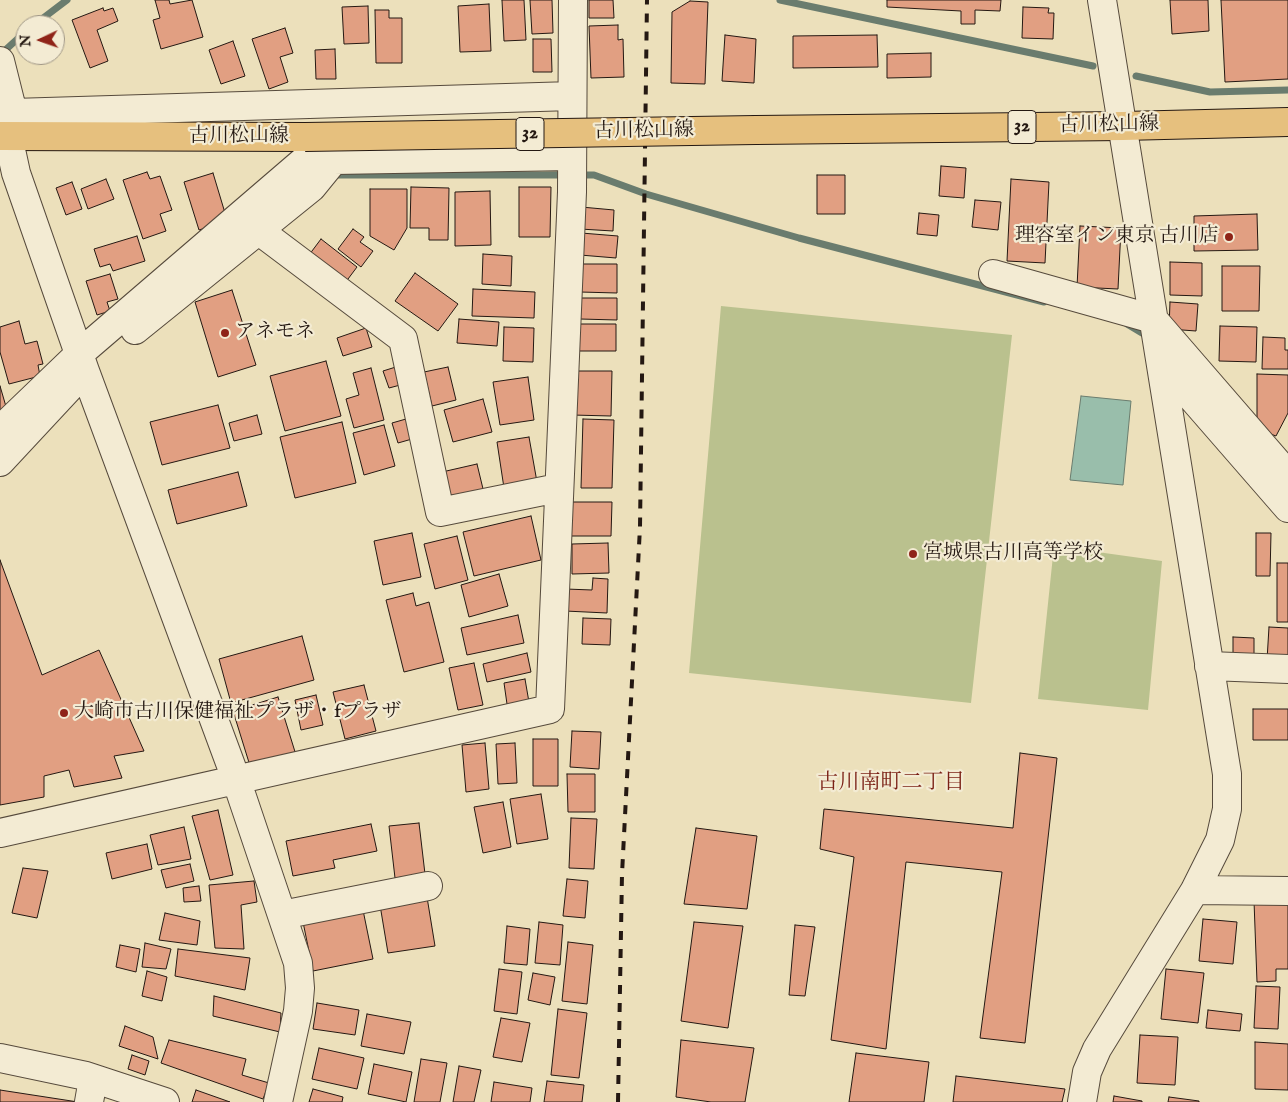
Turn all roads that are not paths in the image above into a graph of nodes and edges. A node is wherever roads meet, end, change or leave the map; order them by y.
1 (573, 0) edge
2 (1102, 0) edge
3 (1, 67) edge
4 (572, 96) junction
5 (1288, 122) edge
6 (1123, 126) junction
7 (7, 129) edge
8 (572, 158) junction
9 (334, 160) junction
10 (258, 230) junction
11 (993, 274) dead end
12 (1153, 318) junction
13 (1161, 362) junction
14 (82, 363) junction
15 (0, 430) edge
16 (0, 462) edge
17 (1284, 466) edge
18 (558, 488) junction
19 (1288, 508) edge
20 (1209, 666) junction
21 (1288, 669) edge
22 (236, 779) junction
23 (0, 833) edge
24 (428, 886) dead end
25 (1195, 890) junction
26 (1288, 891) edge
27 (282, 915) junction
28 (0, 1058) edge
29 (91, 1090) edge
30 (165, 1102) edge
31 (278, 1102) edge
32 (1082, 1102) edge

1 - 4 street
2 - 6 street
3 - 7 street
4 - 7 street
4 - 8 street
5 - 6 main road, 古川松山線 / 32
6 - 7 main road, 古川松山線 / 32, bridge
6 - 12 street
7 - 14 street
8 - 9 street
8 - 18 street
9 - 10 street
9 - 14 street
10 - 14 street
10 - 18 street
11 - 12 street
12 - 13 street
12 - 17 street
13 - 19 street
13 - 20 street
14 - 15 street
14 - 16 street
14 - 22 street
18 - 22 street
20 - 21 street
20 - 25 street
22 - 23 street
22 - 27 street
24 - 27 street
25 - 26 street
25 - 32 street
27 - 31 street
28 - 29 street
29 - 30 street

